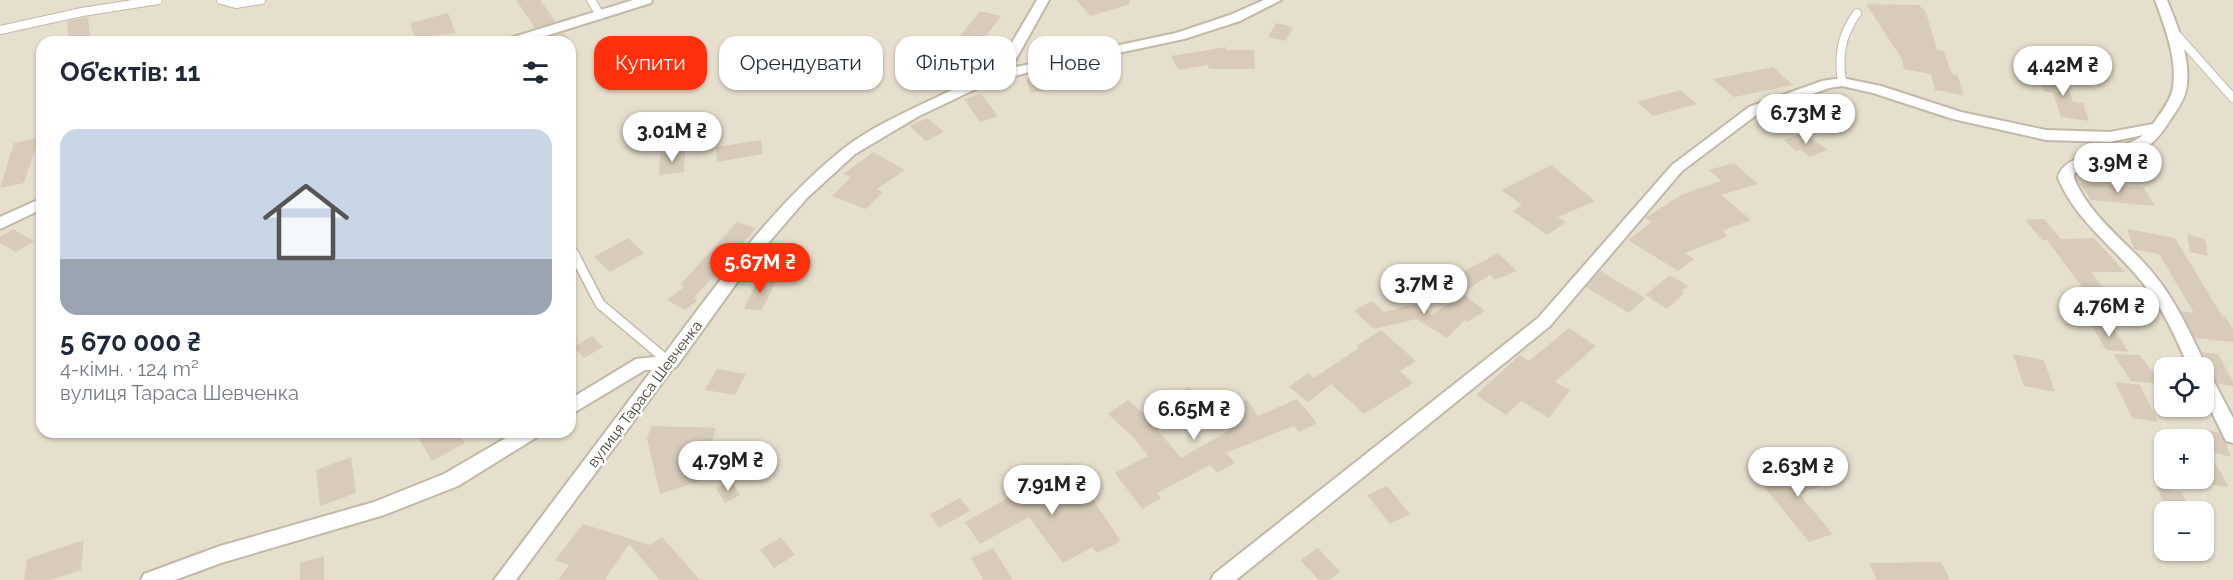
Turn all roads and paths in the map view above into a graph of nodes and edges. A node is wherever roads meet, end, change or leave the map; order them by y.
1 (159, 0) edge
2 (221, 0) edge
3 (261, 0) edge
4 (591, 0) edge
5 (646, 0) edge
6 (1043, 0) edge
7 (1275, 0) edge
8 (2161, 0) edge
9 (1857, 14) dead end
10 (600, 15) junction
11 (2171, 28) junction
12 (0, 30) edge
13 (532, 36) edge
14 (1016, 46) edge
15 (1016, 71) edge
16 (1842, 82) junction
17 (961, 90) edge
18 (2233, 98) edge
19 (2157, 128) junction
20 (36, 206) edge
21 (0, 225) edge
22 (576, 258) edge
23 (2193, 357) edge
24 (670, 362) junction
25 (2214, 399) edge
26 (576, 404) edge
27 (2233, 436) edge
28 (521, 438) edge
29 (151, 580) edge
30 (504, 580) edge
31 (1221, 580) edge

1 - 12 lane
2 - 3 lane
4 - 10 lane
5 - 10 street
6 - 14 street
7 - 15 street, вулиця Тараса Шевченка
8 - 11 street
9 - 16 lane
10 - 13 street
11 - 18 lane
11 - 19 street
16 - 19 street
16 - 31 street
17 - 24 street, вулиця Тараса Шевченка
19 - 23 street
20 - 21 street
22 - 24 lane
24 - 26 street
24 - 30 street, вулиця Тараса Шевченка
25 - 27 street
28 - 29 street

